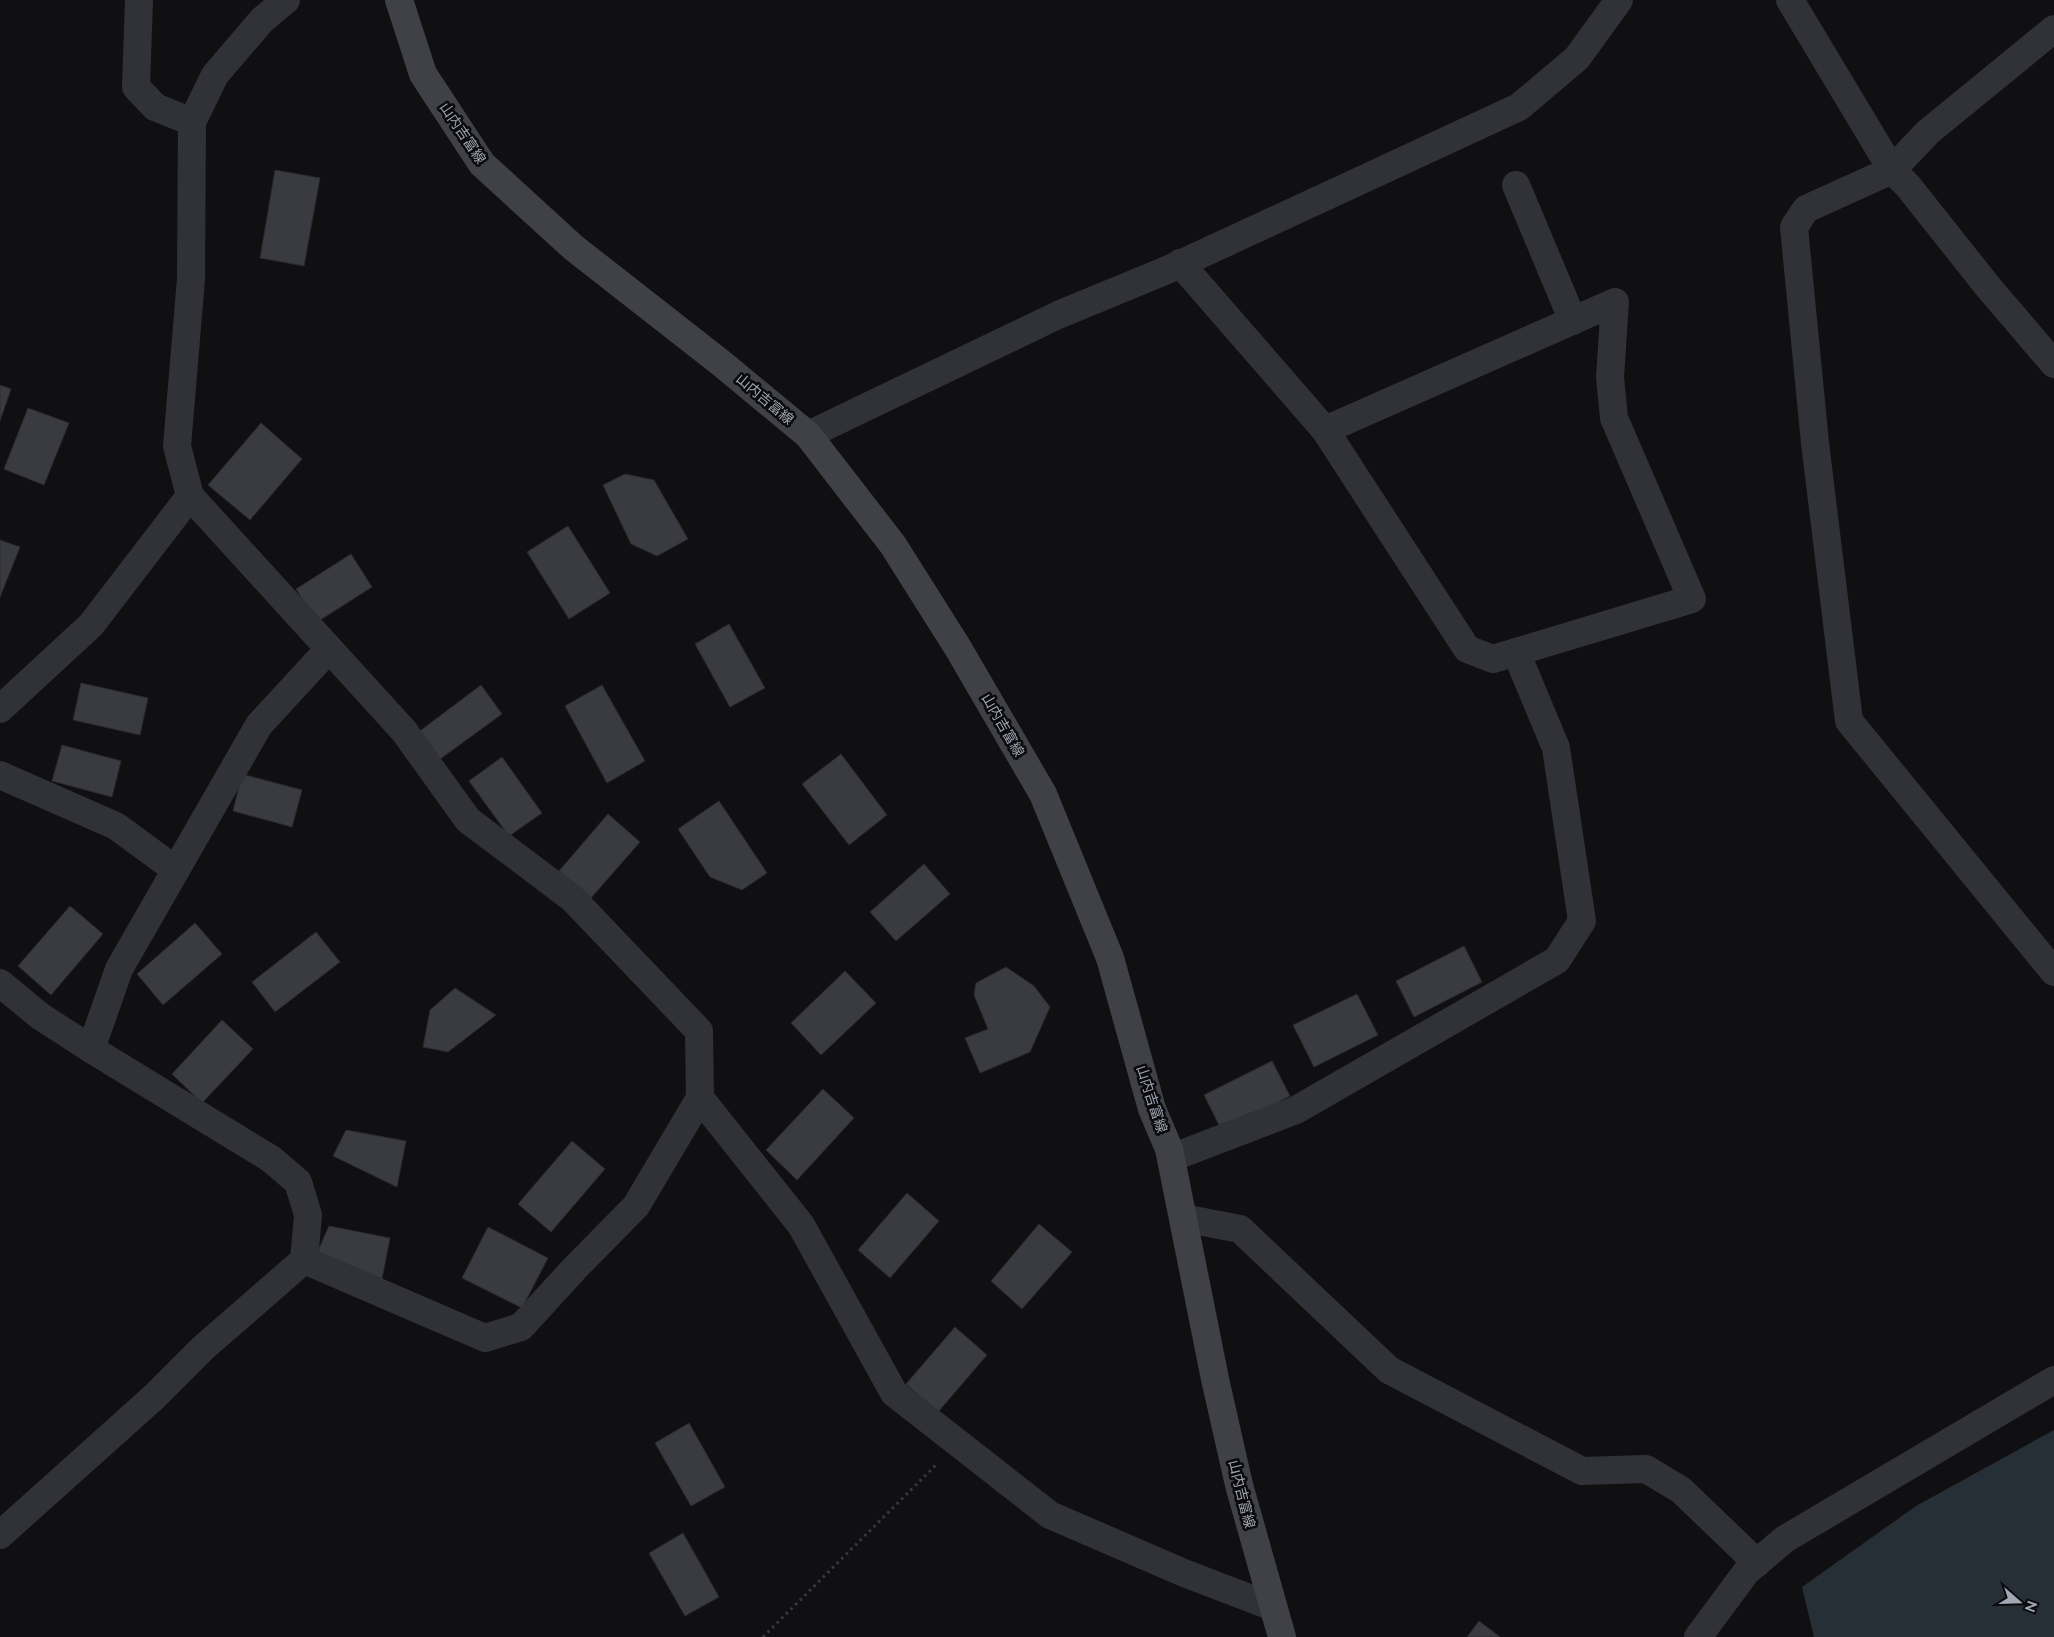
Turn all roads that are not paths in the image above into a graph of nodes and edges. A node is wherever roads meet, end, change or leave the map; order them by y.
1 (139, 0) edge
2 (286, 0) edge
3 (399, 0) edge
4 (1619, 0) edge
5 (1790, 0) edge
6 (2054, 29) edge
7 (192, 122) junction
8 (1892, 170) junction
9 (1516, 185) dead end
10 (1180, 264) junction
11 (1573, 321) junction
12 (2054, 364) edge
13 (1325, 430) junction
14 (808, 435) junction
15 (190, 496) junction
16 (329, 649) junction
17 (1516, 652) junction
18 (0, 709) edge
19 (0, 775) edge
20 (176, 870) junction
21 (2054, 972) edge
22 (0, 983) edge
23 (91, 1049) junction
24 (700, 1098) junction
25 (1171, 1158) junction
26 (1183, 1218) junction
27 (304, 1260) junction
28 (2054, 1380) edge
29 (0, 1535) edge
30 (1757, 1563) junction
31 (1273, 1607) junction
32 (1282, 1637) edge
33 (1698, 1637) edge

1 - 7 street
2 - 7 street
3 - 14 main road, 山内吉富線
4 - 10 street
5 - 8 street
6 - 8 street
7 - 15 street
8 - 12 street
8 - 21 street
9 - 11 street
10 - 13 street
10 - 14 street
11 - 13 street
11 - 17 street
13 - 17 street
14 - 25 main road, 山内吉富線
15 - 16 street
15 - 18 street
16 - 20 street
16 - 24 street
17 - 25 street
19 - 20 street
20 - 23 street
22 - 23 street
23 - 27 street
24 - 27 street
24 - 31 street
25 - 26 main road, 山内吉富線
26 - 30 street
26 - 31 main road, 山内吉富線
27 - 29 street
28 - 30 street
30 - 33 street
31 - 32 main road, 山内吉富線

